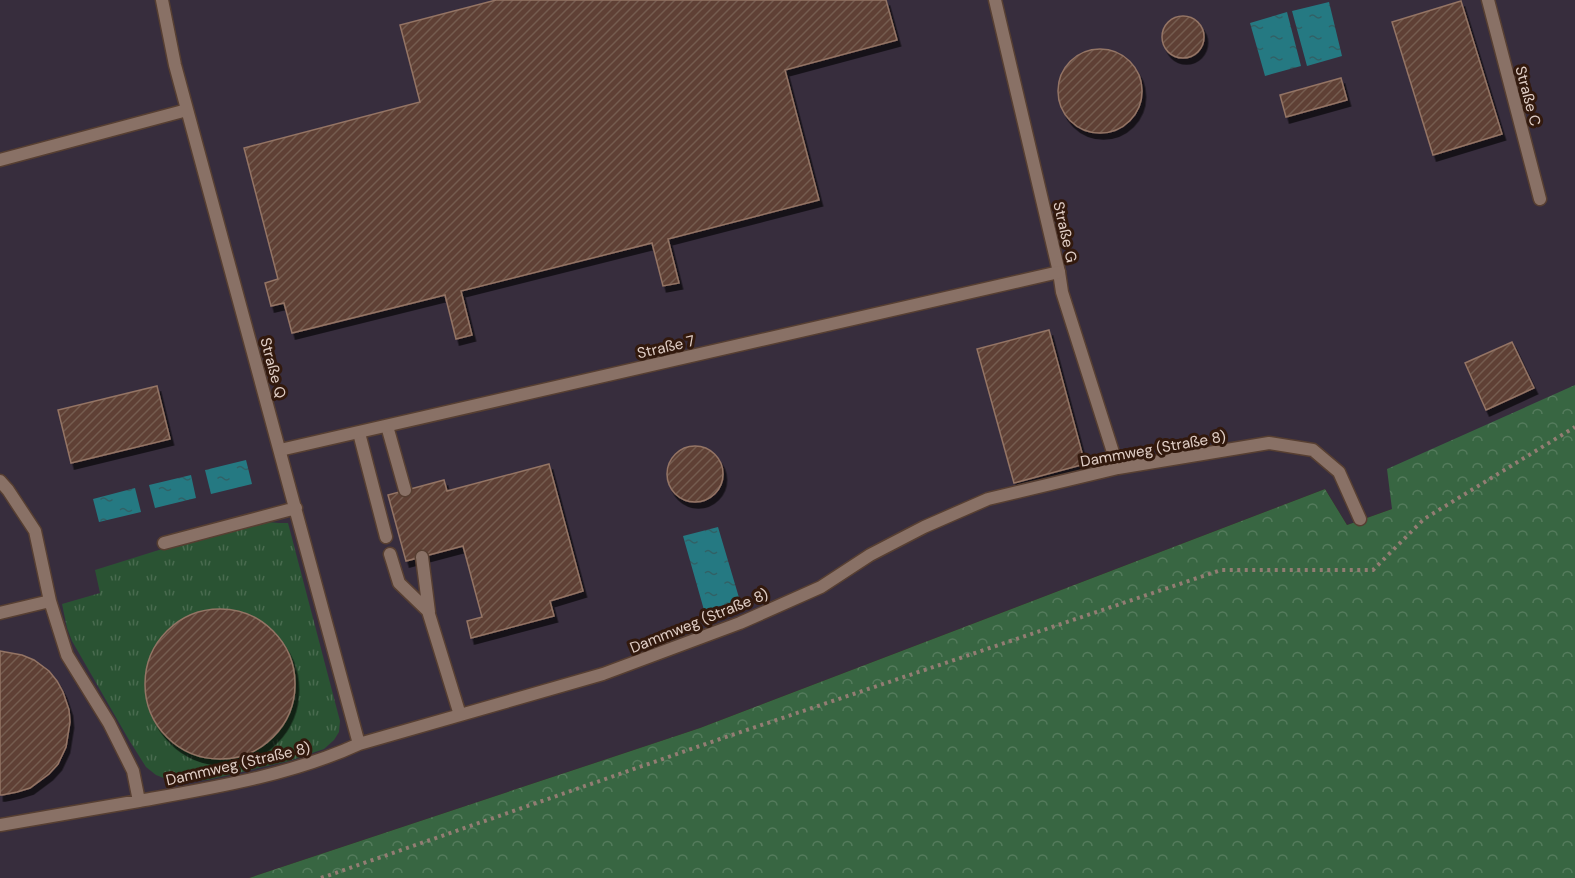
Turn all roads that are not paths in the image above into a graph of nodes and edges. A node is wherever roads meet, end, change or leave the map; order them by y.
1 (162, 0) edge
2 (995, 0) edge
3 (1488, 0) edge
4 (187, 110) junction
5 (0, 160) edge
6 (1540, 199) dead end
7 (1059, 272) junction
8 (387, 426) junction
9 (359, 432) junction
10 (280, 450) junction
11 (1118, 468) junction
12 (0, 482) edge
13 (405, 490) dead end
14 (296, 508) junction
15 (1360, 519) dead end
16 (386, 537) dead end
17 (164, 543) dead end
18 (390, 554) dead end
19 (422, 557) dead end
20 (50, 601) junction
21 (429, 612) junction
22 (0, 613) edge
23 (460, 715) junction
24 (359, 744) junction
25 (139, 801) junction
26 (0, 825) edge

1 - 4 street, Straße Q
2 - 7 street, Straße G
3 - 6 street, Straße C
4 - 5 street
4 - 10 street, Straße Q
7 - 8 street, Straße 7
7 - 11 street, Straße G
8 - 9 street, Straße 7
8 - 13 street
9 - 10 street, Straße 7
9 - 16 street
10 - 14 street, Straße Q
11 - 15 street, Dammweg (Straße 8)
11 - 23 street, Dammweg (Straße 8)
12 - 20 street
14 - 17 street
14 - 24 street, Straße Q
18 - 21 street
19 - 21 street
20 - 22 street
20 - 25 street
21 - 23 street
23 - 24 street, Dammweg (Straße 8)
24 - 25 street, Dammweg (Straße 8)
25 - 26 street, Dammweg (Straße 8)

